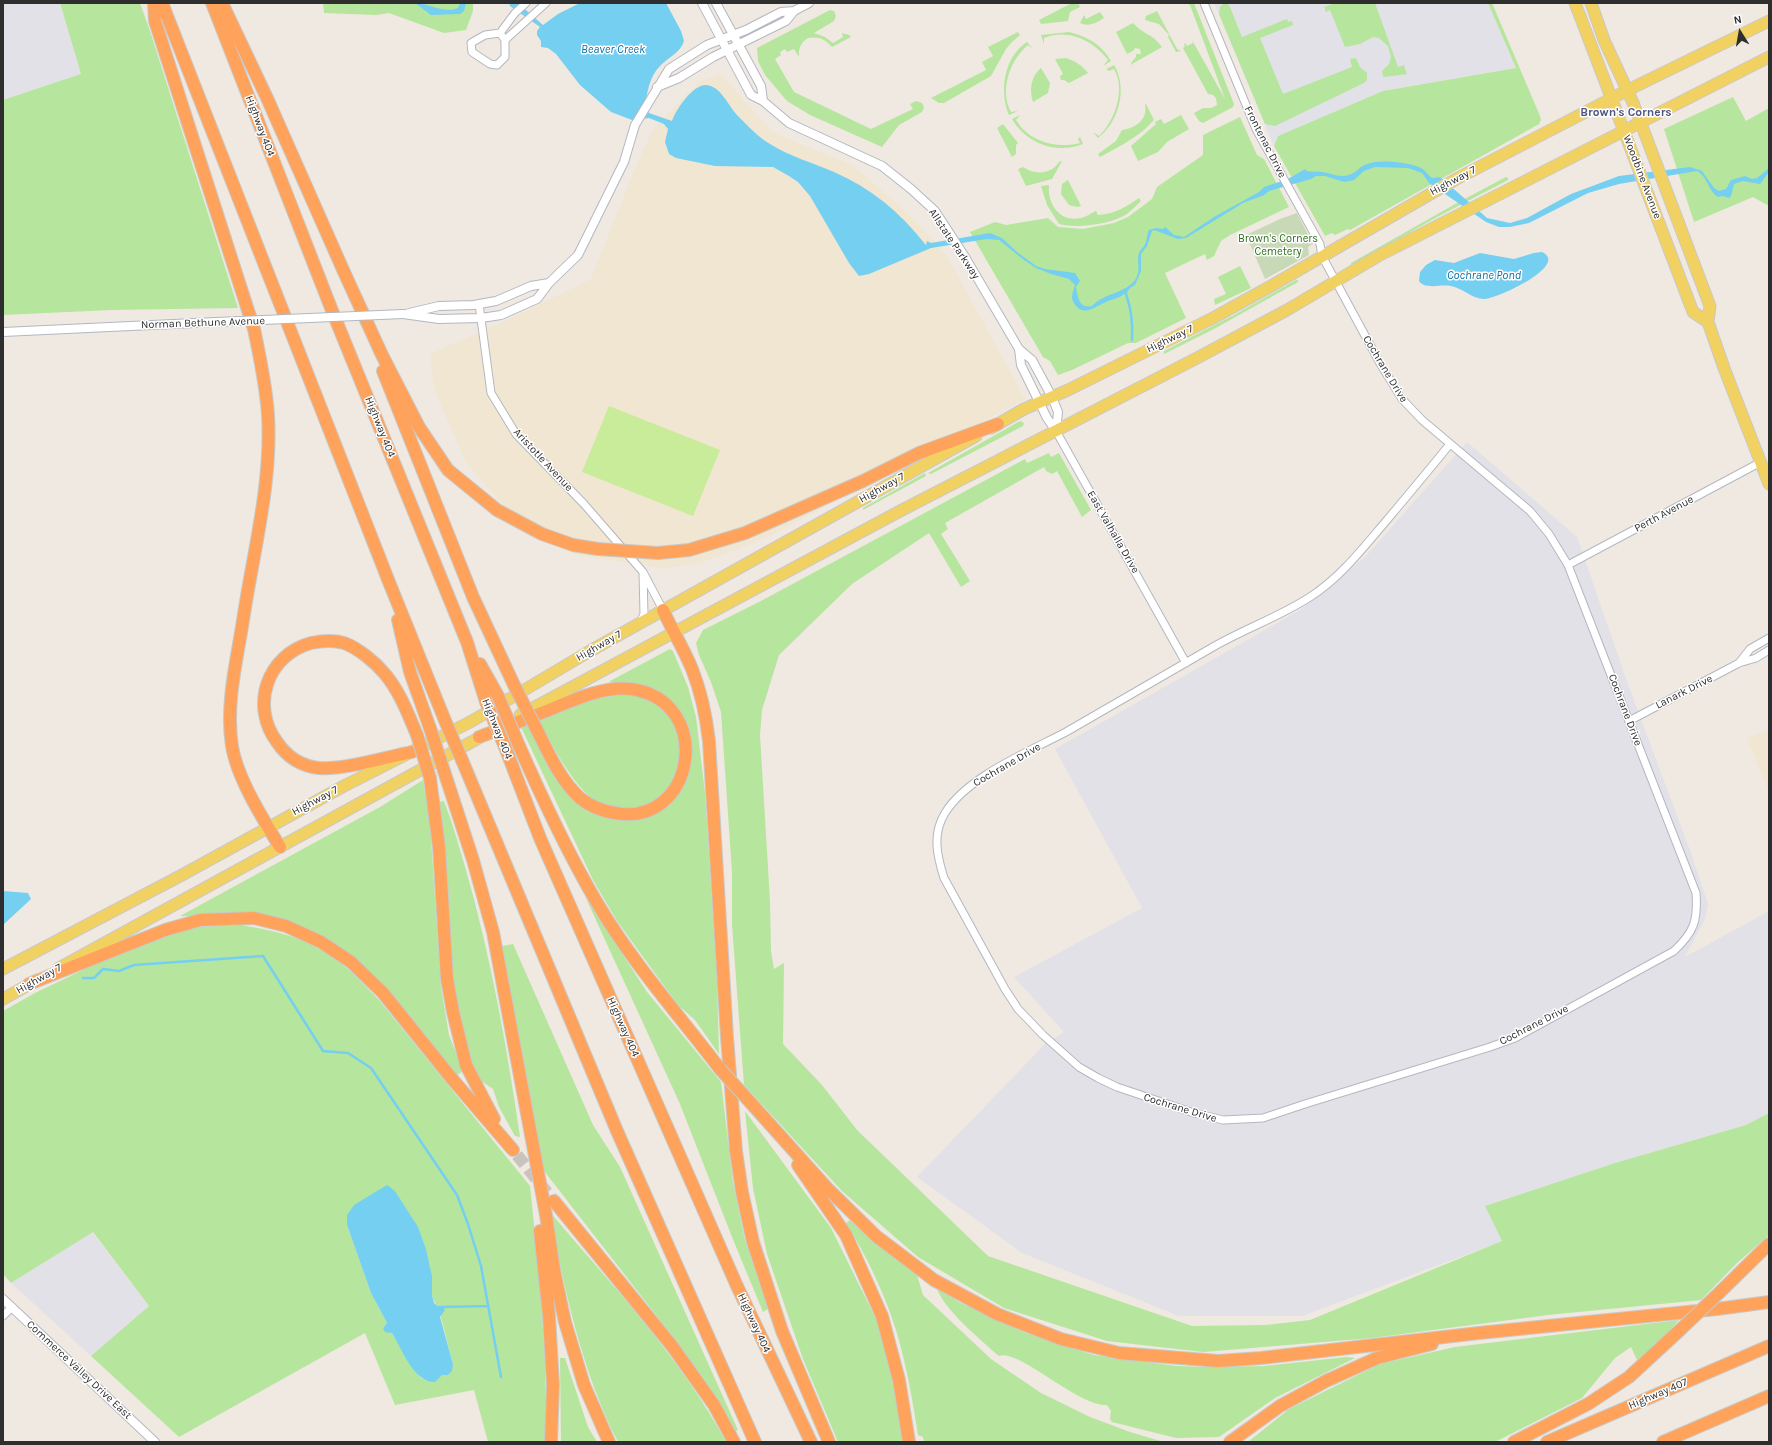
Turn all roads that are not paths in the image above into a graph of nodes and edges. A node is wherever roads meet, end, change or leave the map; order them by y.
1 (154, 3) edge
2 (162, 3) edge
3 (212, 3) edge
4 (222, 3) edge
5 (526, 3) edge
6 (546, 3) edge
7 (702, 3) edge
8 (716, 3) edge
9 (809, 3) edge
10 (1204, 3) edge
11 (1575, 3) edge
12 (1591, 3) edge
13 (794, 11) junction
14 (1769, 21) edge
15 (500, 33) junction
16 (734, 35) junction
17 (505, 40) junction
18 (721, 40) junction
19 (739, 45) junction
20 (727, 50) junction
21 (1769, 58) edge
22 (657, 87) junction
23 (1628, 90) junction
24 (1612, 98) junction
25 (763, 101) junction
26 (1640, 123) junction
27 (1624, 130) junction
28 (1322, 256) junction
29 (344, 272) junction
30 (1336, 282) junction
31 (549, 283) junction
32 (479, 304) junction
33 (402, 314) junction
34 (481, 318) junction
35 (1708, 322) junction
36 (3, 332) edge
37 (1019, 349) junction
38 (1052, 397) junction
39 (1039, 402) junction
40 (998, 424) junction
41 (1056, 431) junction
42 (1450, 444) junction
43 (1761, 462) junction
44 (1769, 484) edge
45 (1568, 565) junction
46 (643, 572) junction
47 (389, 582) junction
48 (663, 610) junction
49 (640, 623) junction
50 (674, 632) junction
51 (1769, 638) edge
52 (467, 642) junction
53 (1769, 650) edge
54 (1186, 663) junction
55 (1739, 663) junction
56 (1629, 720) junction
57 (479, 737) junction
58 (412, 752) junction
59 (268, 826) junction
60 (280, 847) junction
61 (3, 969) edge
62 (29, 984) junction
63 (3, 999) edge
64 (750, 1102) junction
65 (529, 1130) junction
66 (554, 1201) tunnel mouth
67 (1769, 1244) edge
68 (1769, 1256) edge
69 (1719, 1293) junction
70 (3, 1299) edge
71 (1769, 1302) edge
72 (12, 1307) junction
73 (3, 1316) edge
74 (1479, 1332) junction
75 (1769, 1346) edge
76 (1769, 1396) edge
77 (155, 1442) edge
78 (551, 1442) edge
79 (609, 1442) edge
80 (734, 1442) edge
81 (755, 1442) edge
82 (811, 1442) edge
83 (829, 1442) edge
84 (909, 1442) edge
85 (1230, 1442) edge
86 (1514, 1442) edge
87 (1548, 1442) edge
88 (1662, 1442) edge

1 - 59 highway
2 - 47 highway
3 - 52 highway, Highway 404
4 - 29 highway
5 - 15 street
6 - 17 street
7 - 18 street, Allstate Parkway
8 - 16 street
9 - 13 street
10 - 28 street, Frontenac Drive
11 - 24 main road, Woodbine Avenue
12 - 23 main road, Woodbine Avenue
13 - 16 street, Norman Bethune Avenue
13 - 19 street
14 - 23 main road, Highway 7
15 - 17 street
15 - 17 street
16 - 18 street, Norman Bethune Avenue
16 - 19 street
18 - 20 street, Allstate Parkway
18 - 22 street, Norman Bethune Avenue
19 - 20 street
19 - 25 street
20 - 22 street
20 - 25 street, Allstate Parkway
21 - 26 main road, Highway 7
22 - 31 street, Norman Bethune Avenue
23 - 24 main road, Highway 7
23 - 26 main road, Woodbine Avenue
24 - 27 main road, Woodbine Avenue
24 - 28 main road, Highway 7
25 - 37 street, Allstate Parkway
26 - 27 main road, Highway 7
26 - 35 main road, Woodbine Avenue
27 - 30 main road, Highway 7
27 - 35 main road, Woodbine Avenue
28 - 30 street, Frontenac Drive
28 - 38 main road, Highway 7
29 - 40 highway, bridge
29 - 57 highway, bridge
30 - 41 main road, Highway 7
30 - 42 street, Cochrane Drive
31 - 32 street, Norman Bethune Avenue
31 - 34 street, Norman Bethune Avenue
32 - 33 street, Norman Bethune Avenue
32 - 34 street, Aristotle Avenue
33 - 34 street, Norman Bethune Avenue
33 - 36 street, Norman Bethune Avenue, bridge
34 - 46 street, Aristotle Avenue
35 - 43 main road, Woodbine Avenue
37 - 38 street, Allstate Parkway
37 - 39 street, Allstate Parkway
38 - 39 main road, Highway 7
38 - 41 street, Allstate Parkway
39 - 40 main road, Highway 7
39 - 41 street, East Valhalla Drive
40 - 48 main road, Highway 7
41 - 50 main road, Highway 7
41 - 54 street, East Valhalla Drive
42 - 45 street, Cochrane Drive
42 - 54 street, Cochrane Drive
43 - 44 main road, Woodbine Avenue
43 - 45 street, Perth Avenue
45 - 56 street, Cochrane Drive
46 - 48 street, Aristotle Avenue
46 - 49 street
47 - 65 highway, bridge
47 - 81 highway, bridge
48 - 49 main road, Highway 7
48 - 50 highway
49 - 58 main road, Highway 7
50 - 57 main road, Highway 7
50 - 83 highway
51 - 55 street, Lanark Drive
52 - 64 highway, bridge
52 - 82 highway, Highway 404, bridge
53 - 55 street, Lanark Drive
54 - 56 street, Cochrane Drive
55 - 56 street, Lanark Drive
57 - 60 main road, Highway 7
58 - 59 main road, Highway 7
58 - 62 highway, bridge
59 - 60 highway
59 - 61 main road, Highway 7
60 - 62 main road, Highway 7
62 - 63 main road, Highway 7
64 - 74 highway
64 - 84 highway
65 - 78 highway
65 - 79 highway
66 - 80 highway
67 - 69 highway
68 - 69 highway
69 - 86 highway, bridge
70 - 72 street, Commerce Valley Drive East
71 - 74 highway
72 - 73 street
72 - 77 street, Commerce Valley Drive East
74 - 85 highway
75 - 87 highway, Highway 407
76 - 88 highway

